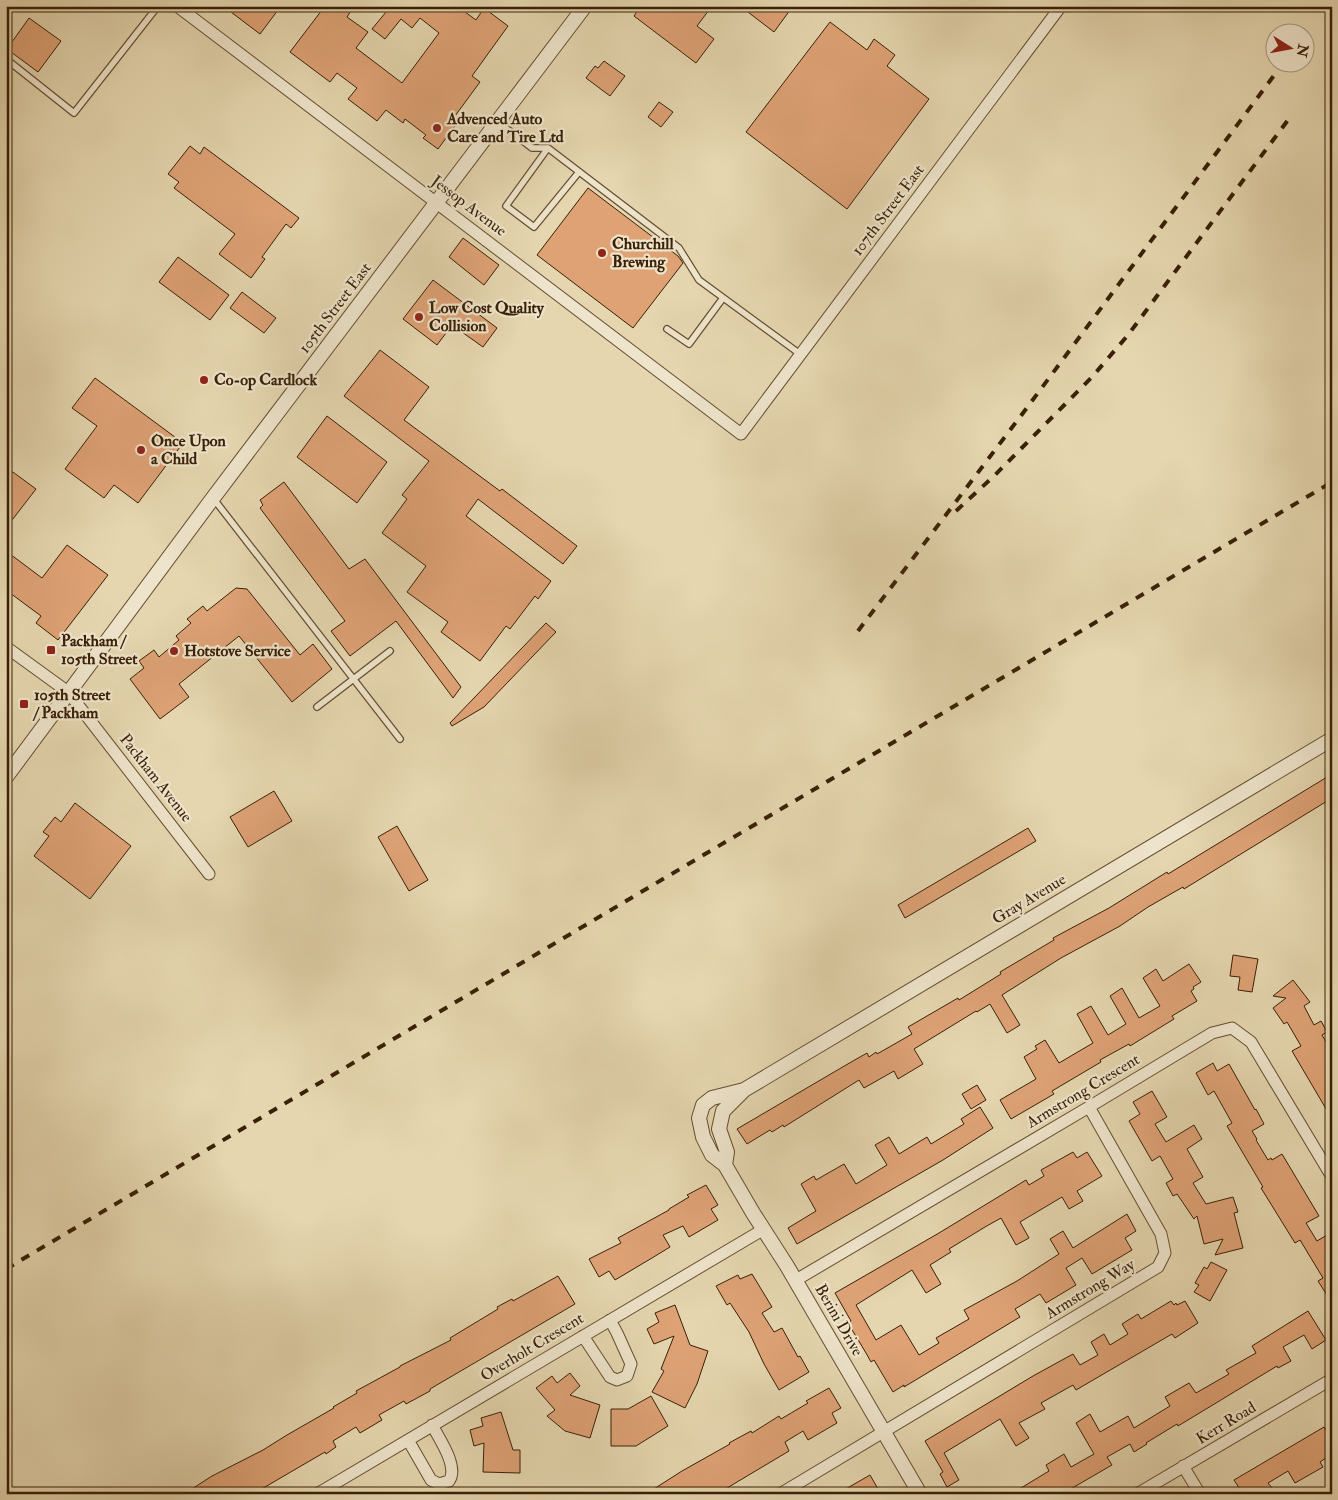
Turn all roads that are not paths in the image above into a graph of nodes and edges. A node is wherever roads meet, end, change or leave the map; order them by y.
1 (158, 6) edge
2 (177, 6) edge
3 (585, 6) edge
4 (1061, 6) edge
5 (6, 59) edge
6 (498, 122) junction
7 (548, 148) junction
8 (579, 172) junction
9 (437, 202) junction
10 (724, 298) junction
11 (667, 329) dead end
12 (800, 354) junction
13 (741, 434) joint
14 (213, 498) junction
15 (6, 647) edge
16 (390, 651) dead end
17 (354, 678) junction
18 (68, 692) junction
19 (318, 707) dead end
20 (1332, 738) edge
21 (400, 739) dead end
22 (6, 777) edge
23 (209, 874) dead end
24 (744, 1090) junction
25 (1089, 1107) junction
26 (725, 1165) junction
27 (1332, 1178) edge
28 (764, 1229) junction
29 (796, 1280) junction
30 (610, 1320) junction
31 (583, 1336) junction
32 (1332, 1379) edge
33 (432, 1426) junction
34 (884, 1432) junction
35 (408, 1440) junction
36 (1184, 1466) junction
37 (317, 1494) edge
38 (780, 1494) edge
39 (920, 1494) edge
40 (1137, 1494) edge
41 (1200, 1494) edge

1 - 5 lane
2 - 9 street, Jessop Avenue
3 - 6 street, 105th Street East
4 - 12 street, 107th Street East
6 - 7 lane
6 - 9 street, 105th Street East
7 - 8 lane
7 - 8 lane
8 - 10 lane
9 - 13 street, Jessop Avenue
9 - 14 street, 105th Street East
10 - 11 lane
10 - 12 lane
12 - 13 street, 107th Street East
14 - 17 lane
14 - 18 street, 105th Street East
15 - 18 street, Packham Avenue
16 - 17 lane
17 - 19 lane
17 - 21 lane
18 - 22 street, 105th Street East
18 - 23 street, Packham Avenue
20 - 24 street, Gray Avenue
24 - 26 street, Gray Avenue
24 - 26 street, Gray Avenue
25 - 27 street, Armstrong Crescent
25 - 29 street, Armstrong Crescent
25 - 34 street, Armstrong Way
26 - 28 street, Berini Drive
28 - 29 street, Berini Drive
28 - 30 street, Overholt Crescent
29 - 34 street, Berini Drive
30 - 31 street, Overholt Crescent
30 - 31 street
31 - 33 street, Overholt Crescent
32 - 36 street, Kerr Road
33 - 35 street, Overholt Crescent
33 - 35 street
34 - 38 street
34 - 39 street, Berini Drive
35 - 37 street, Overholt Crescent
36 - 40 street, Kerr Road
36 - 41 street

